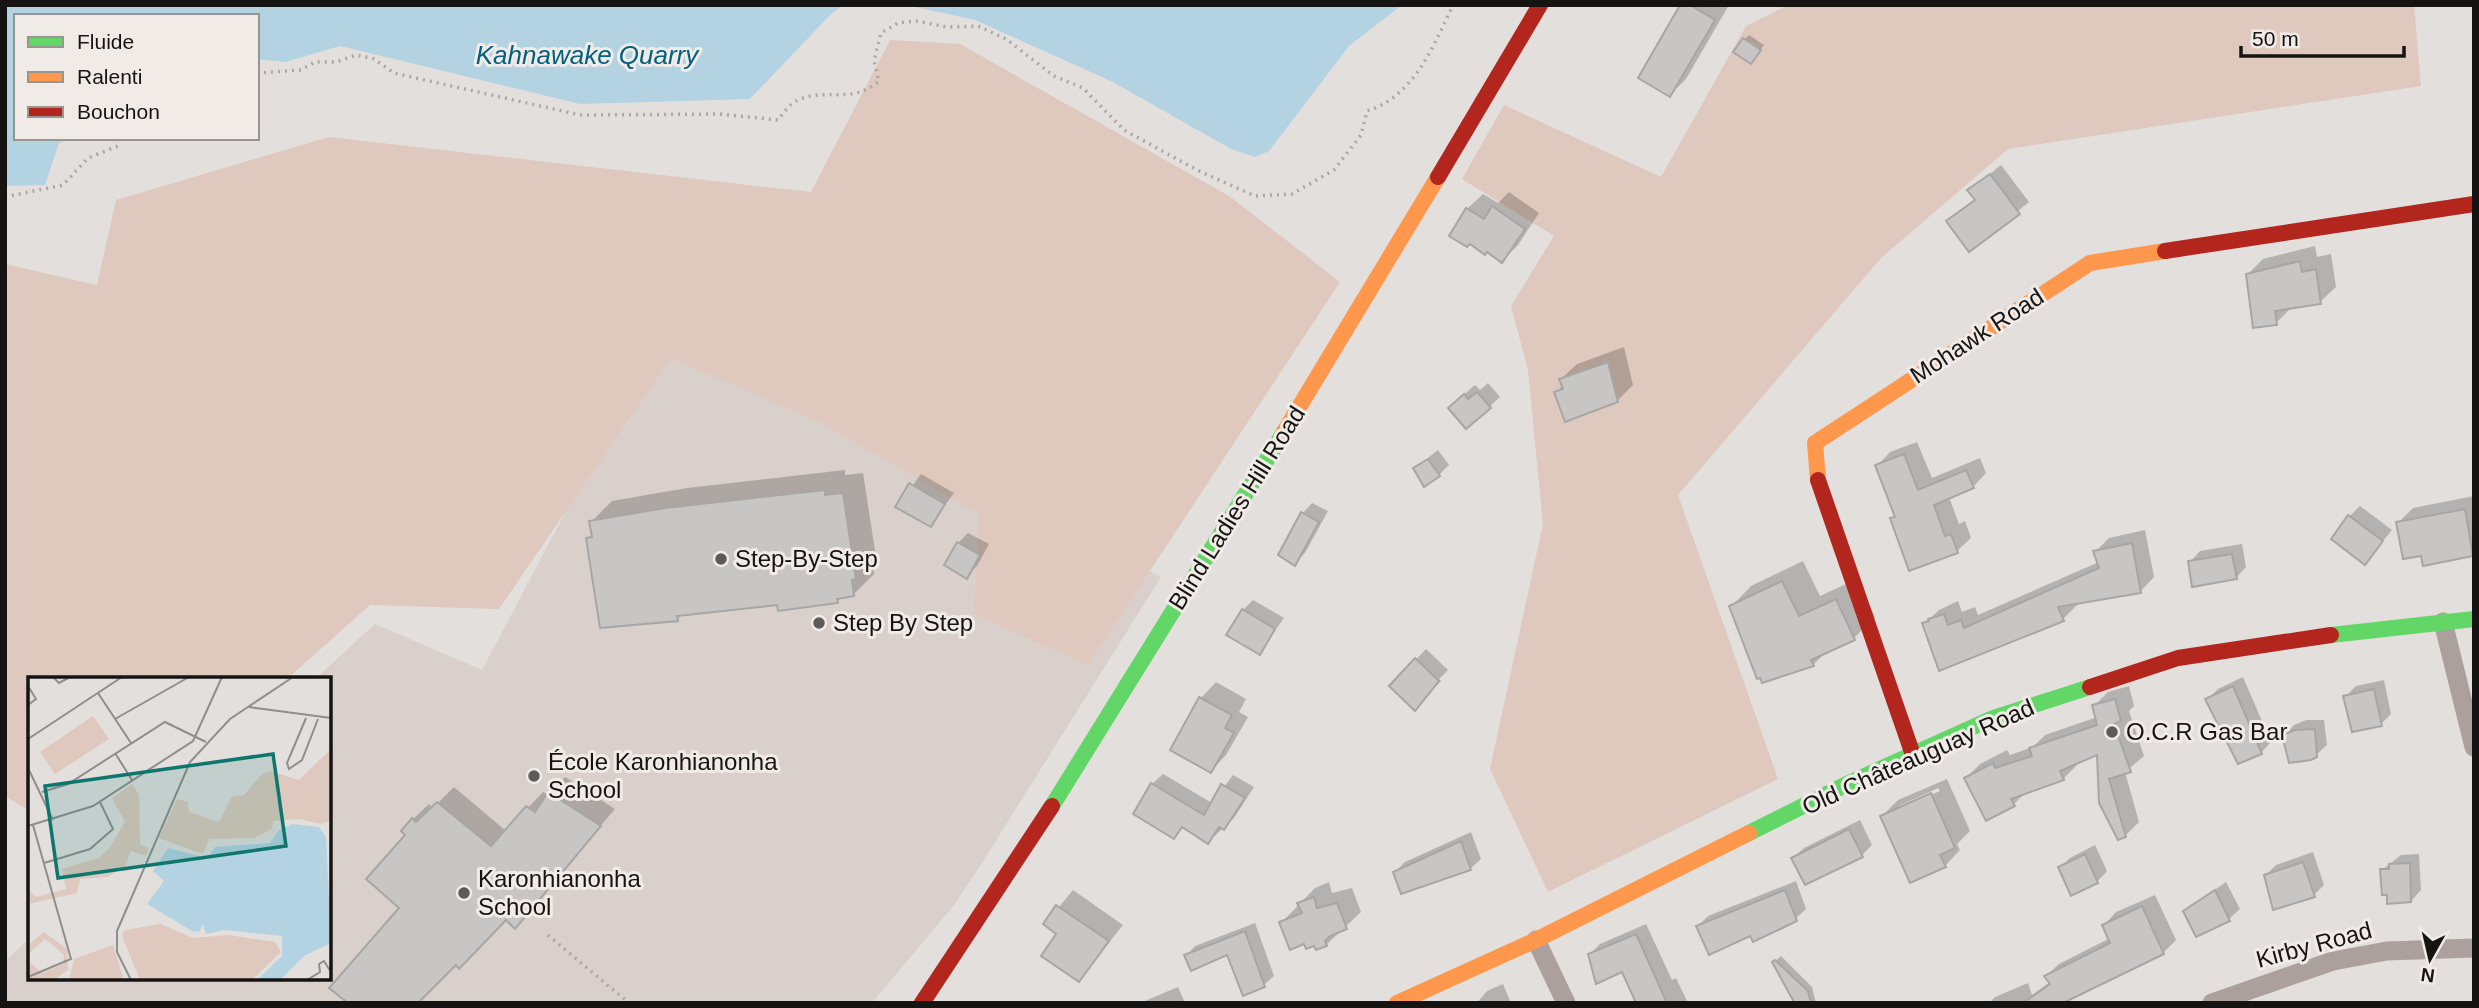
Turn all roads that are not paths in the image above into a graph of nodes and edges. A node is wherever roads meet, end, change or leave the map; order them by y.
1 (1540, 5) edge
2 (2474, 204) edge
3 (2474, 619) edge
4 (2443, 622) junction
5 (2474, 747) edge
6 (1913, 755) junction
7 (1536, 940) junction
8 (2474, 948) edge
9 (922, 1003) edge
10 (1397, 1003) edge
11 (1566, 1003) edge
12 (2212, 1003) edge

1 - 9 street, Blind Ladies Hill Road
2 - 6 street, Mohawk Road
3 - 4 street, Old Châteauguay Road
4 - 5 street
4 - 6 street, Old Châteauguay Road
6 - 7 street, Old Châteauguay Road
7 - 10 street, Old Châteauguay Road
7 - 11 street
8 - 12 street, Kirby Road

